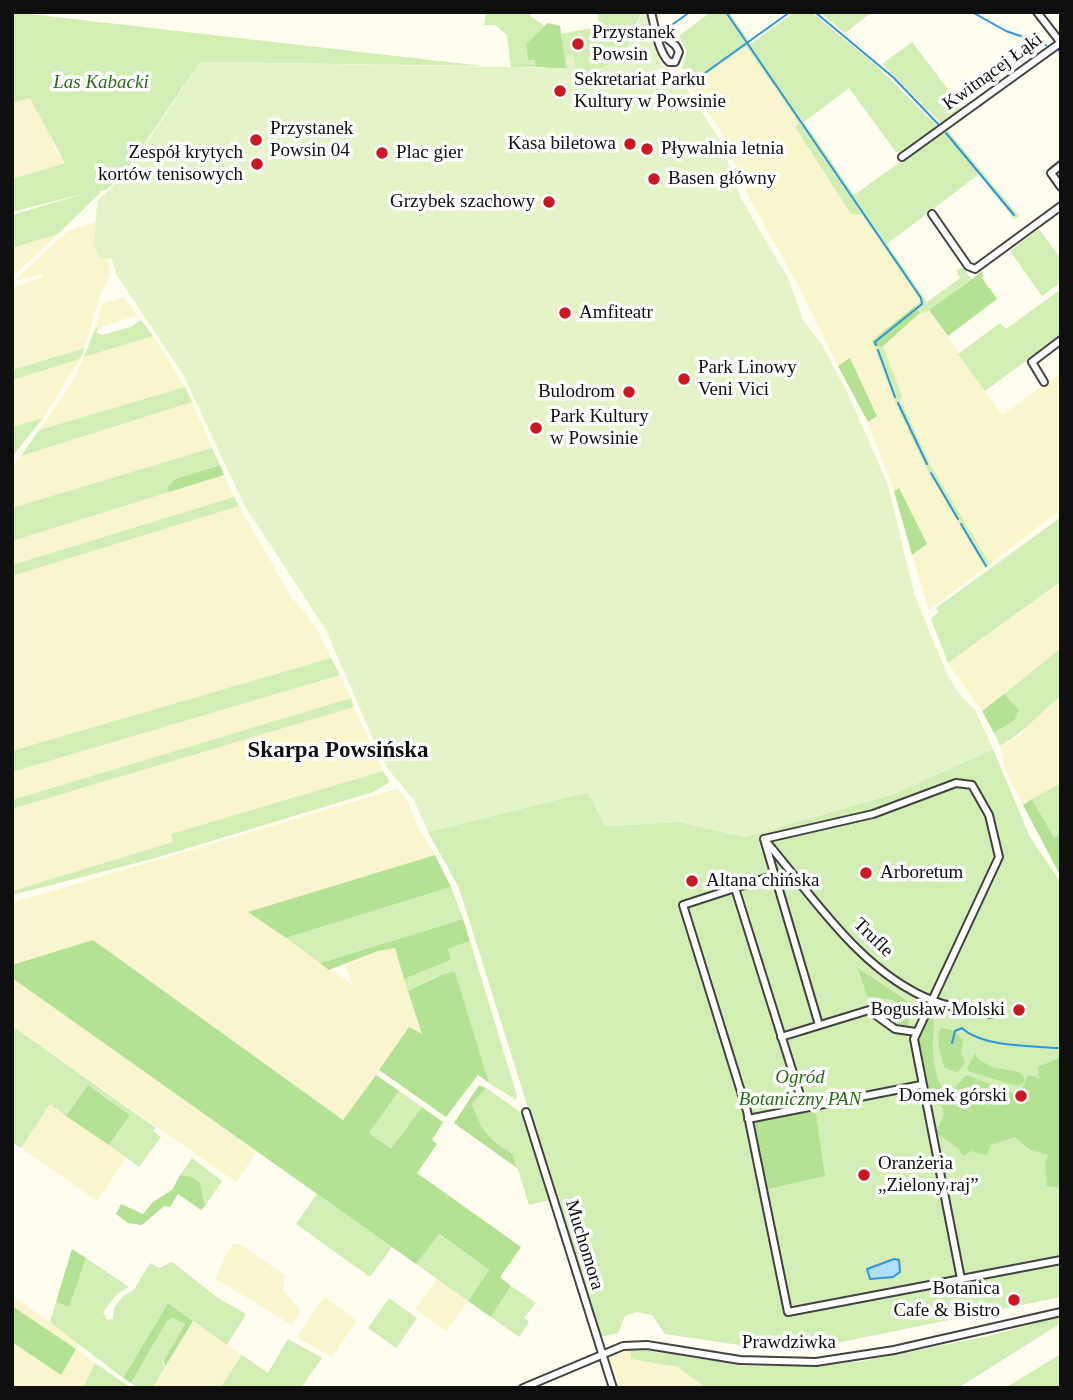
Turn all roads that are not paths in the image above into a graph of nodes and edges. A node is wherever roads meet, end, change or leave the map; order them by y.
1 (651, 12) edge
2 (1037, 12) edge
3 (656, 29) junction
4 (1060, 43) edge
5 (902, 157) dead end
6 (1061, 166) edge
7 (1061, 187) edge
8 (1061, 206) edge
9 (932, 214) dead end
10 (1061, 340) edge
11 (1044, 382) dead end
12 (764, 839) junction
13 (772, 876) junction
14 (735, 888) junction
15 (931, 1000) junction
16 (991, 1014) dead end
17 (819, 1025) junction
18 (916, 1032) junction
19 (781, 1037) junction
20 (921, 1085) junction
21 (804, 1108) junction
22 (526, 1112) dead end
23 (748, 1119) junction
24 (1061, 1260) edge
25 (961, 1279) junction
26 (1061, 1312) edge
27 (601, 1353) junction
28 (523, 1388) edge
29 (612, 1388) edge

1 - 3 street
2 - 4 street
3 - 3 street
4 - 5 street, Kwitnącej Łąki
6 - 7 street
8 - 9 street
10 - 11 street
12 - 13 street
12 - 15 street, Trufle
12 - 15 street
13 - 14 street
13 - 17 street
14 - 19 street
14 - 23 street
15 - 16 street, Trufle
15 - 18 street
17 - 18 street
17 - 19 street
18 - 20 street
19 - 21 street
20 - 21 street
20 - 25 street
21 - 23 street
22 - 27 street, Muchomora
23 - 25 street
24 - 25 street
26 - 27 street, Prawdziwka
27 - 28 street, Prawdziwka
27 - 29 street, Muchomora

